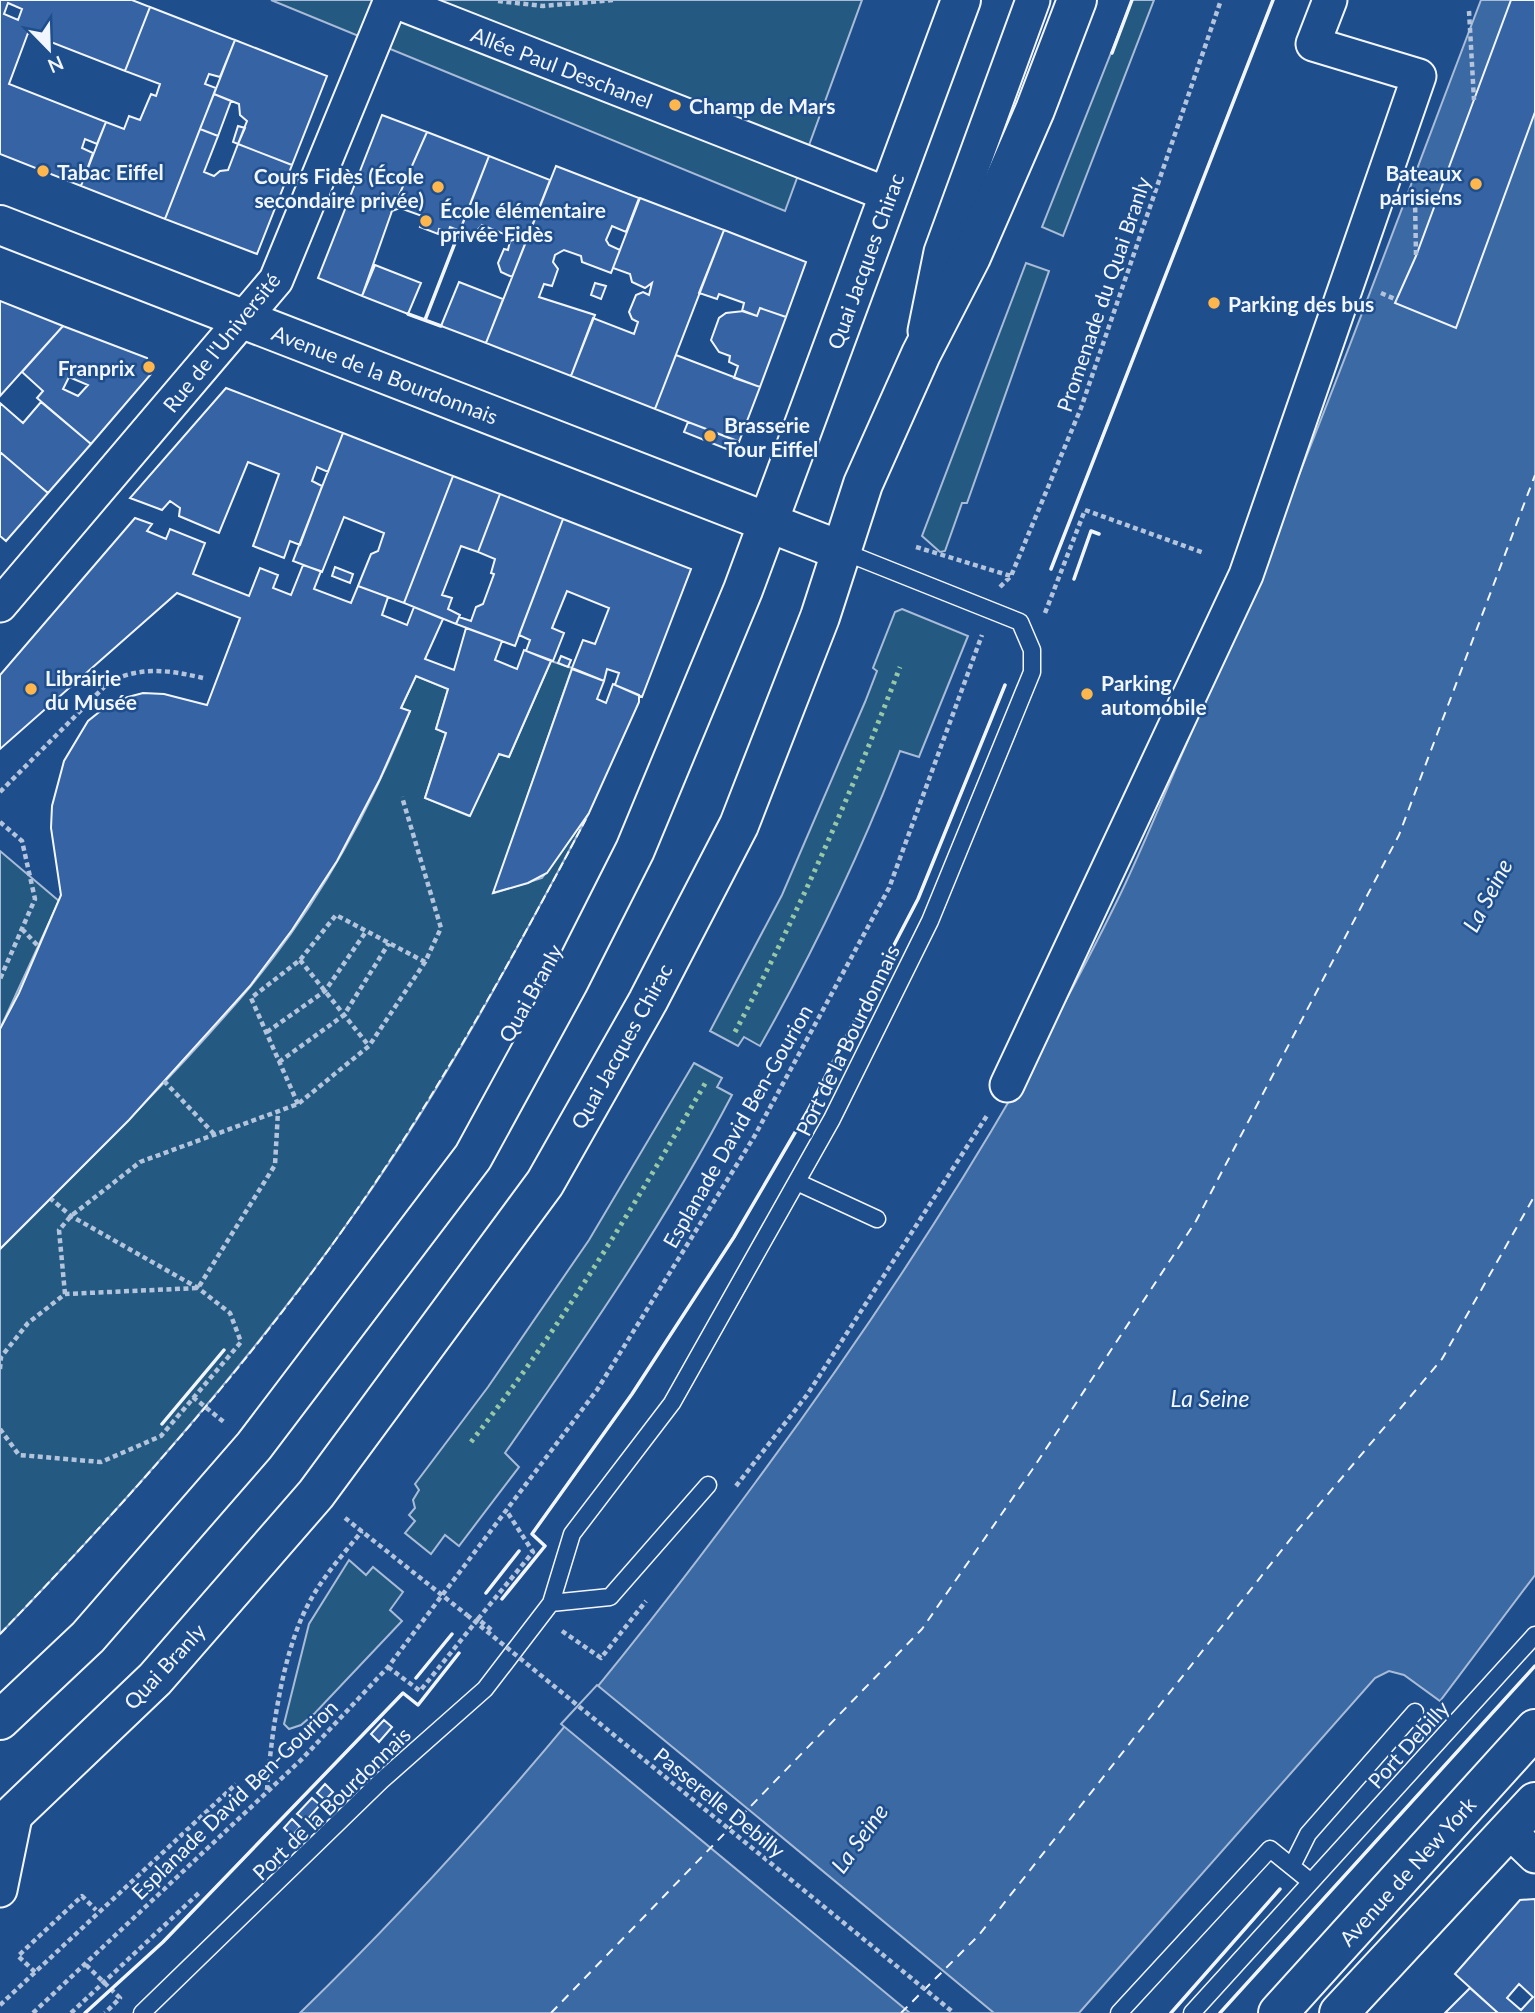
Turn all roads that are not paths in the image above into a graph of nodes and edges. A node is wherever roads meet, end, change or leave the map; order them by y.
1 (391, 0) edge
2 (961, 0) edge
3 (1033, 0) edge
4 (1077, 0) edge
5 (1330, 0) edge
6 (889, 195) junction
7 (0, 225) edge
8 (244, 320) junction
9 (921, 354) junction
10 (769, 523) junction
11 (842, 551) junction
12 (0, 604) edge
13 (1007, 1085) road end
14 (799, 1183) junction
15 (877, 1219) dead end
16 (708, 1485) dead end
17 (330, 1505) joint
18 (546, 1610) junction
19 (1535, 1635) edge
20 (1415, 1712) dead end
21 (0, 1720) edge
22 (1535, 1729) edge
23 (1535, 1802) edge
24 (8, 1819) edge
25 (1522, 1843) edge
26 (1292, 1866) junction
27 (1311, 1882) junction
28 (0, 1890) edge
29 (142, 2013) edge
30 (1119, 2013) edge
31 (1192, 2013) edge
32 (1278, 2013) edge
33 (1339, 2013) edge

1 - 6 street, Allée Paul Deschanel
1 - 8 street, Rue de l'Université
2 - 6 main road, Quai Jacques Chirac
3 - 9 street, Quai Jacques Chirac
4 - 9 main road, Quai Jacques Chirac
5 - 13 street
6 - 10 main road, Quai Jacques Chirac
7 - 8 main road, Avenue de la Bourdonnais
8 - 10 main road, Avenue de la Bourdonnais
8 - 12 street, Rue de l'Université
9 - 11 main road, Quai Jacques Chirac
10 - 11 main road
10 - 21 main road, Quai Jacques Chirac
11 - 14 lane, Port de la Bourdonnais
11 - 17 main road, Quai Jacques Chirac
14 - 15 lane
14 - 18 lane, Port de la Bourdonnais
16 - 18 lane
17 - 24 main road, Quai Branly
18 - 29 lane, Port de la Bourdonnais
19 - 27 lane, Port Debilly
20 - 26 lane
22 - 32 main road, Avenue de New York
23 - 25 main road
24 - 28 street
25 - 33 main road
26 - 27 lane
26 - 30 lane
27 - 31 lane, Port Debilly

